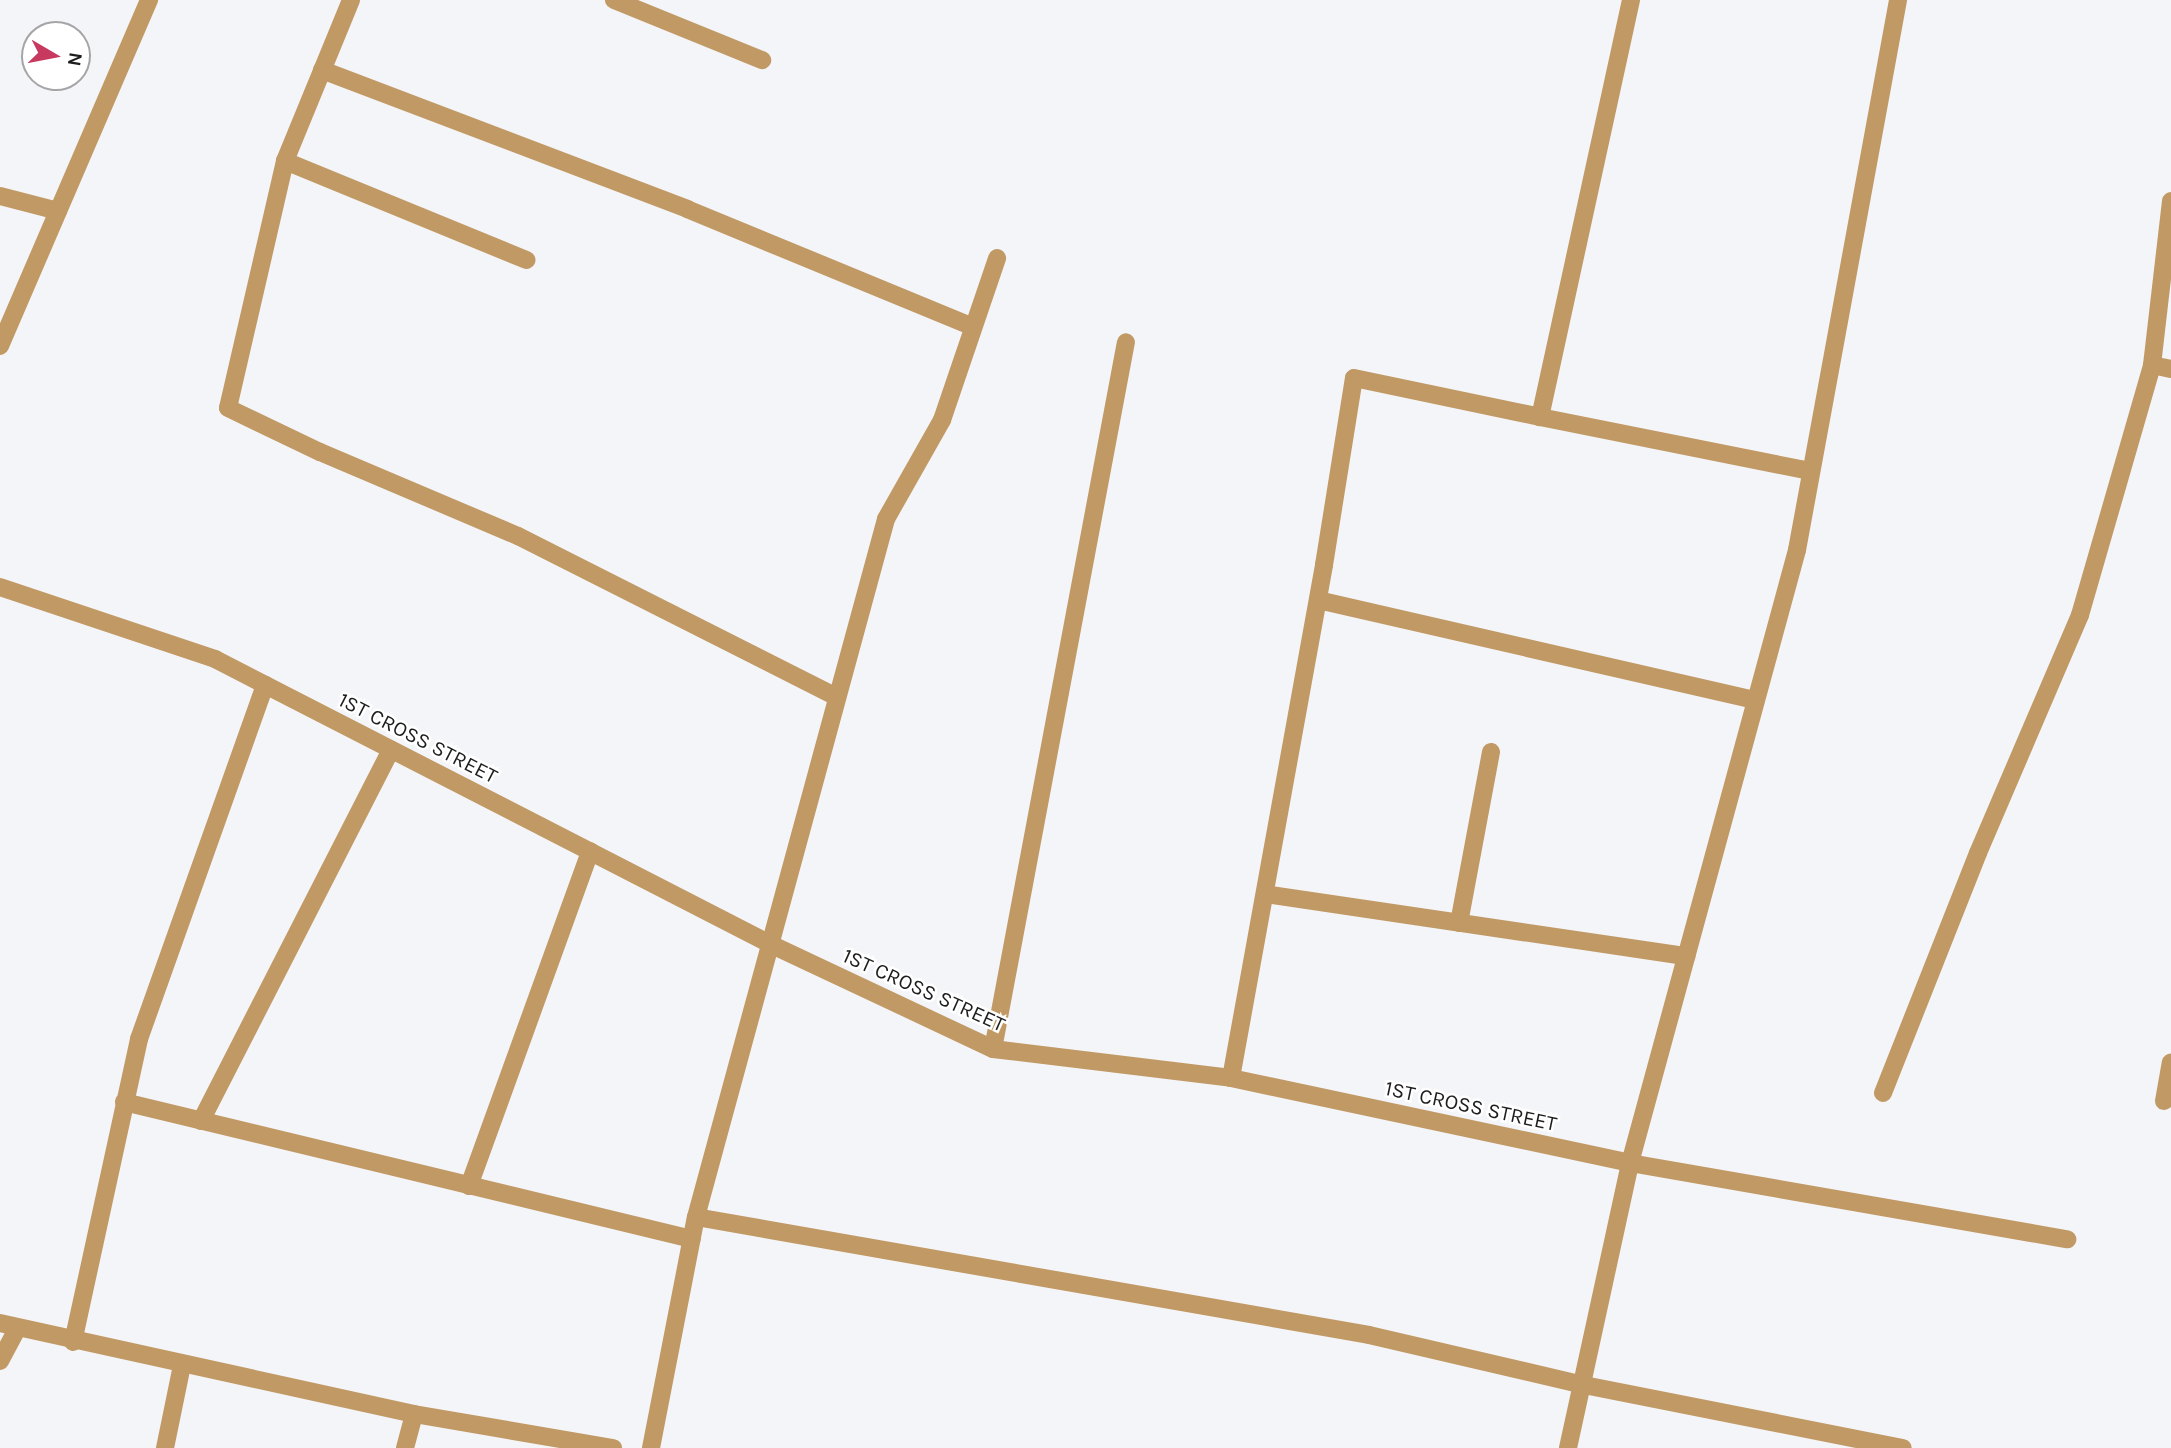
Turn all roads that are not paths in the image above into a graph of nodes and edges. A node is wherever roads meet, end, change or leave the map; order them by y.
1 (149, 0) edge
2 (351, 0) edge
3 (614, 0) edge
4 (1631, 0) edge
5 (1898, 0) edge
6 (762, 60) dead end
7 (323, 69) junction
8 (285, 161) junction
9 (0, 196) edge
10 (2171, 201) edge
11 (58, 211) junction
12 (997, 258) dead end
13 (526, 260) dead end
14 (974, 327) junction
15 (1126, 342) dead end
16 (0, 346) edge
17 (2152, 365) junction
18 (2171, 369) edge
19 (1540, 417) junction
20 (1810, 471) junction
21 (0, 587) edge
22 (1318, 600) junction
23 (265, 685) junction
24 (837, 697) junction
25 (1756, 700) junction
26 (391, 750) junction
27 (1491, 752) dead end
28 (590, 851) junction
29 (1265, 894) junction
30 (1460, 923) junction
31 (769, 944) junction
32 (1686, 956) junction
33 (993, 1049) junction
34 (2171, 1063) edge
35 (1231, 1078) junction
36 (1883, 1093) dead end
37 (2164, 1101) dead end
38 (124, 1102) junction
39 (201, 1121) junction
40 (1630, 1163) junction
41 (469, 1186) junction
42 (696, 1217) junction
43 (692, 1239) junction
44 (2067, 1239) dead end
45 (9, 1326) edge
46 (73, 1342) junction
47 (0, 1361) edge
48 (182, 1365) junction
49 (1579, 1384) junction
50 (414, 1414) junction
51 (165, 1448) edge
52 (405, 1448) edge
53 (613, 1448) edge
54 (651, 1448) edge
55 (1568, 1448) edge
56 (1903, 1448) edge

1 - 11 street
2 - 7 street
3 - 6 street
4 - 19 street
5 - 20 street
7 - 8 street
7 - 14 street
8 - 13 street
8 - 24 street
9 - 11 street
10 - 17 street
11 - 16 street
12 - 14 street
14 - 24 street
15 - 33 street
17 - 18 street
17 - 36 street
19 - 20 street
19 - 22 street
20 - 25 street
21 - 23 street, 1ST CROSS STREET
22 - 25 street
22 - 29 street
23 - 26 street, 1ST CROSS STREET
23 - 38 street
24 - 31 street
25 - 32 street
26 - 28 street, 1ST CROSS STREET
26 - 39 street
27 - 30 street
28 - 31 street, 1ST CROSS STREET
28 - 41 street
29 - 30 street
29 - 35 street
30 - 32 street
31 - 33 street, 1ST CROSS STREET
31 - 42 street
32 - 40 street
33 - 35 street, 1ST CROSS STREET
34 - 37 street
35 - 40 street, 1ST CROSS STREET
38 - 39 street
38 - 46 street
39 - 41 street
40 - 44 street, 1ST CROSS STREET
40 - 49 street
41 - 43 street
42 - 43 street
42 - 49 street
43 - 54 street
45 - 46 street
45 - 47 street
46 - 48 street
48 - 50 street
48 - 51 street
49 - 55 street
49 - 56 street
50 - 52 street
50 - 53 street

